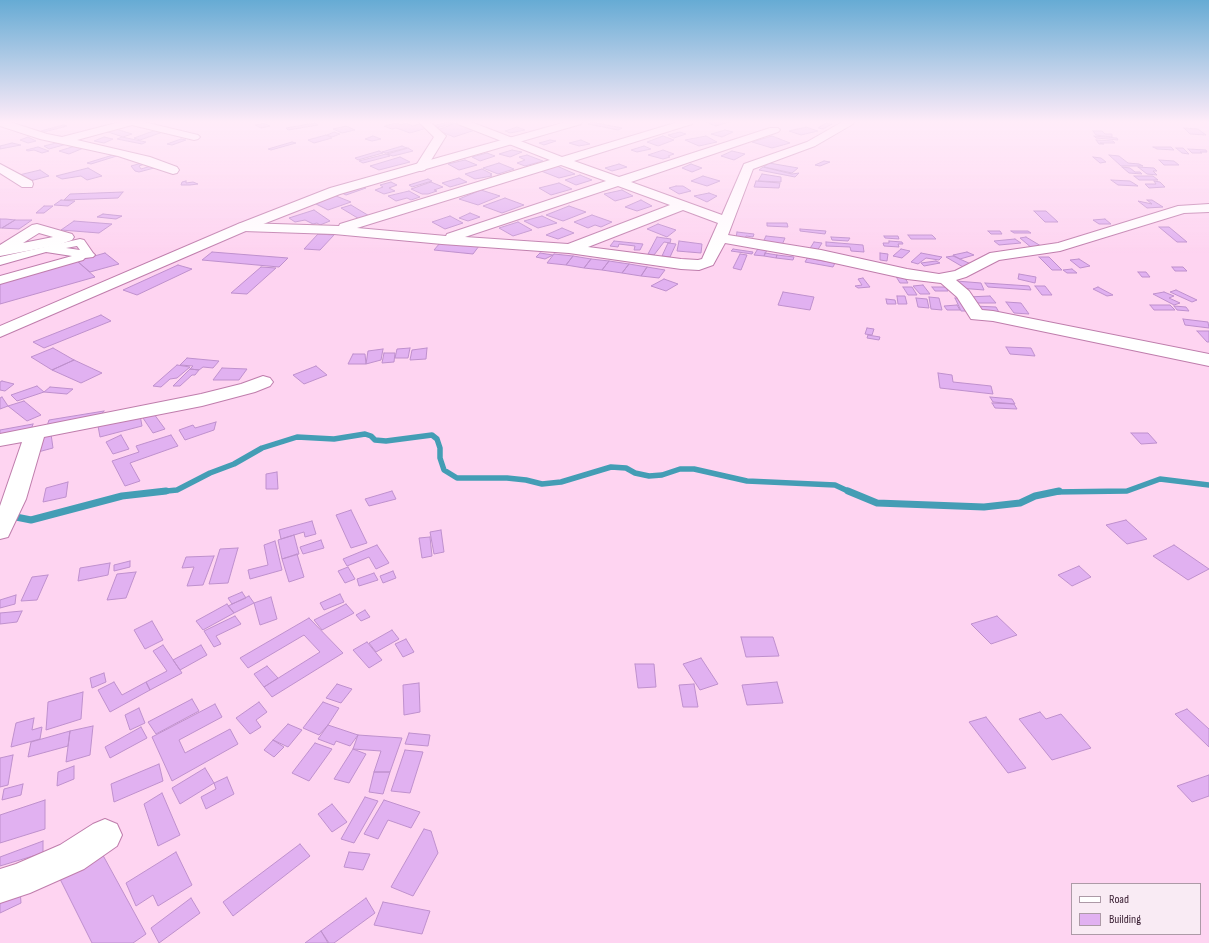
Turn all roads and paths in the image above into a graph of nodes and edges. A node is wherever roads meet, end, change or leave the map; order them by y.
1 (162, 166) edge
2 (421, 166) edge
3 (541, 166) edge
4 (576, 166) edge
5 (665, 166) edge
6 (750, 166) edge
7 (0, 168) edge
8 (173, 170) dead end
9 (617, 181) junction
10 (27, 184) dead end
11 (681, 206) junction
12 (1209, 208) edge
13 (725, 221) junction
14 (243, 227) junction
15 (334, 230) junction
16 (718, 238) junction
17 (442, 240) junction
18 (569, 249) junction
19 (45, 250) junction
20 (0, 261) edge
21 (56, 264) junction
22 (0, 268) edge
23 (26, 272) junction
24 (944, 278) junction
25 (0, 280) edge
26 (2, 329) edge
27 (1209, 360) edge
28 (263, 382) dead end
29 (41, 431) junction
30 (0, 440) edge
31 (0, 531) edge
32 (104, 835) dead end
33 (0, 886) edge

1 - 8 street
2 - 14 street
3 - 15 street
4 - 9 street
5 - 9 street
6 - 13 street
7 - 10 street
9 - 11 street
9 - 17 street
11 - 13 street
11 - 18 street
12 - 24 street
13 - 16 street
14 - 15 street
14 - 26 street
15 - 17 street
16 - 18 street
16 - 24 street
17 - 18 street
19 - 20 street
19 - 21 street
19 - 21 street
19 - 23 street
21 - 23 street
22 - 23 street
23 - 25 street
24 - 27 street
28 - 29 street
29 - 30 street
29 - 31 street
32 - 33 street

